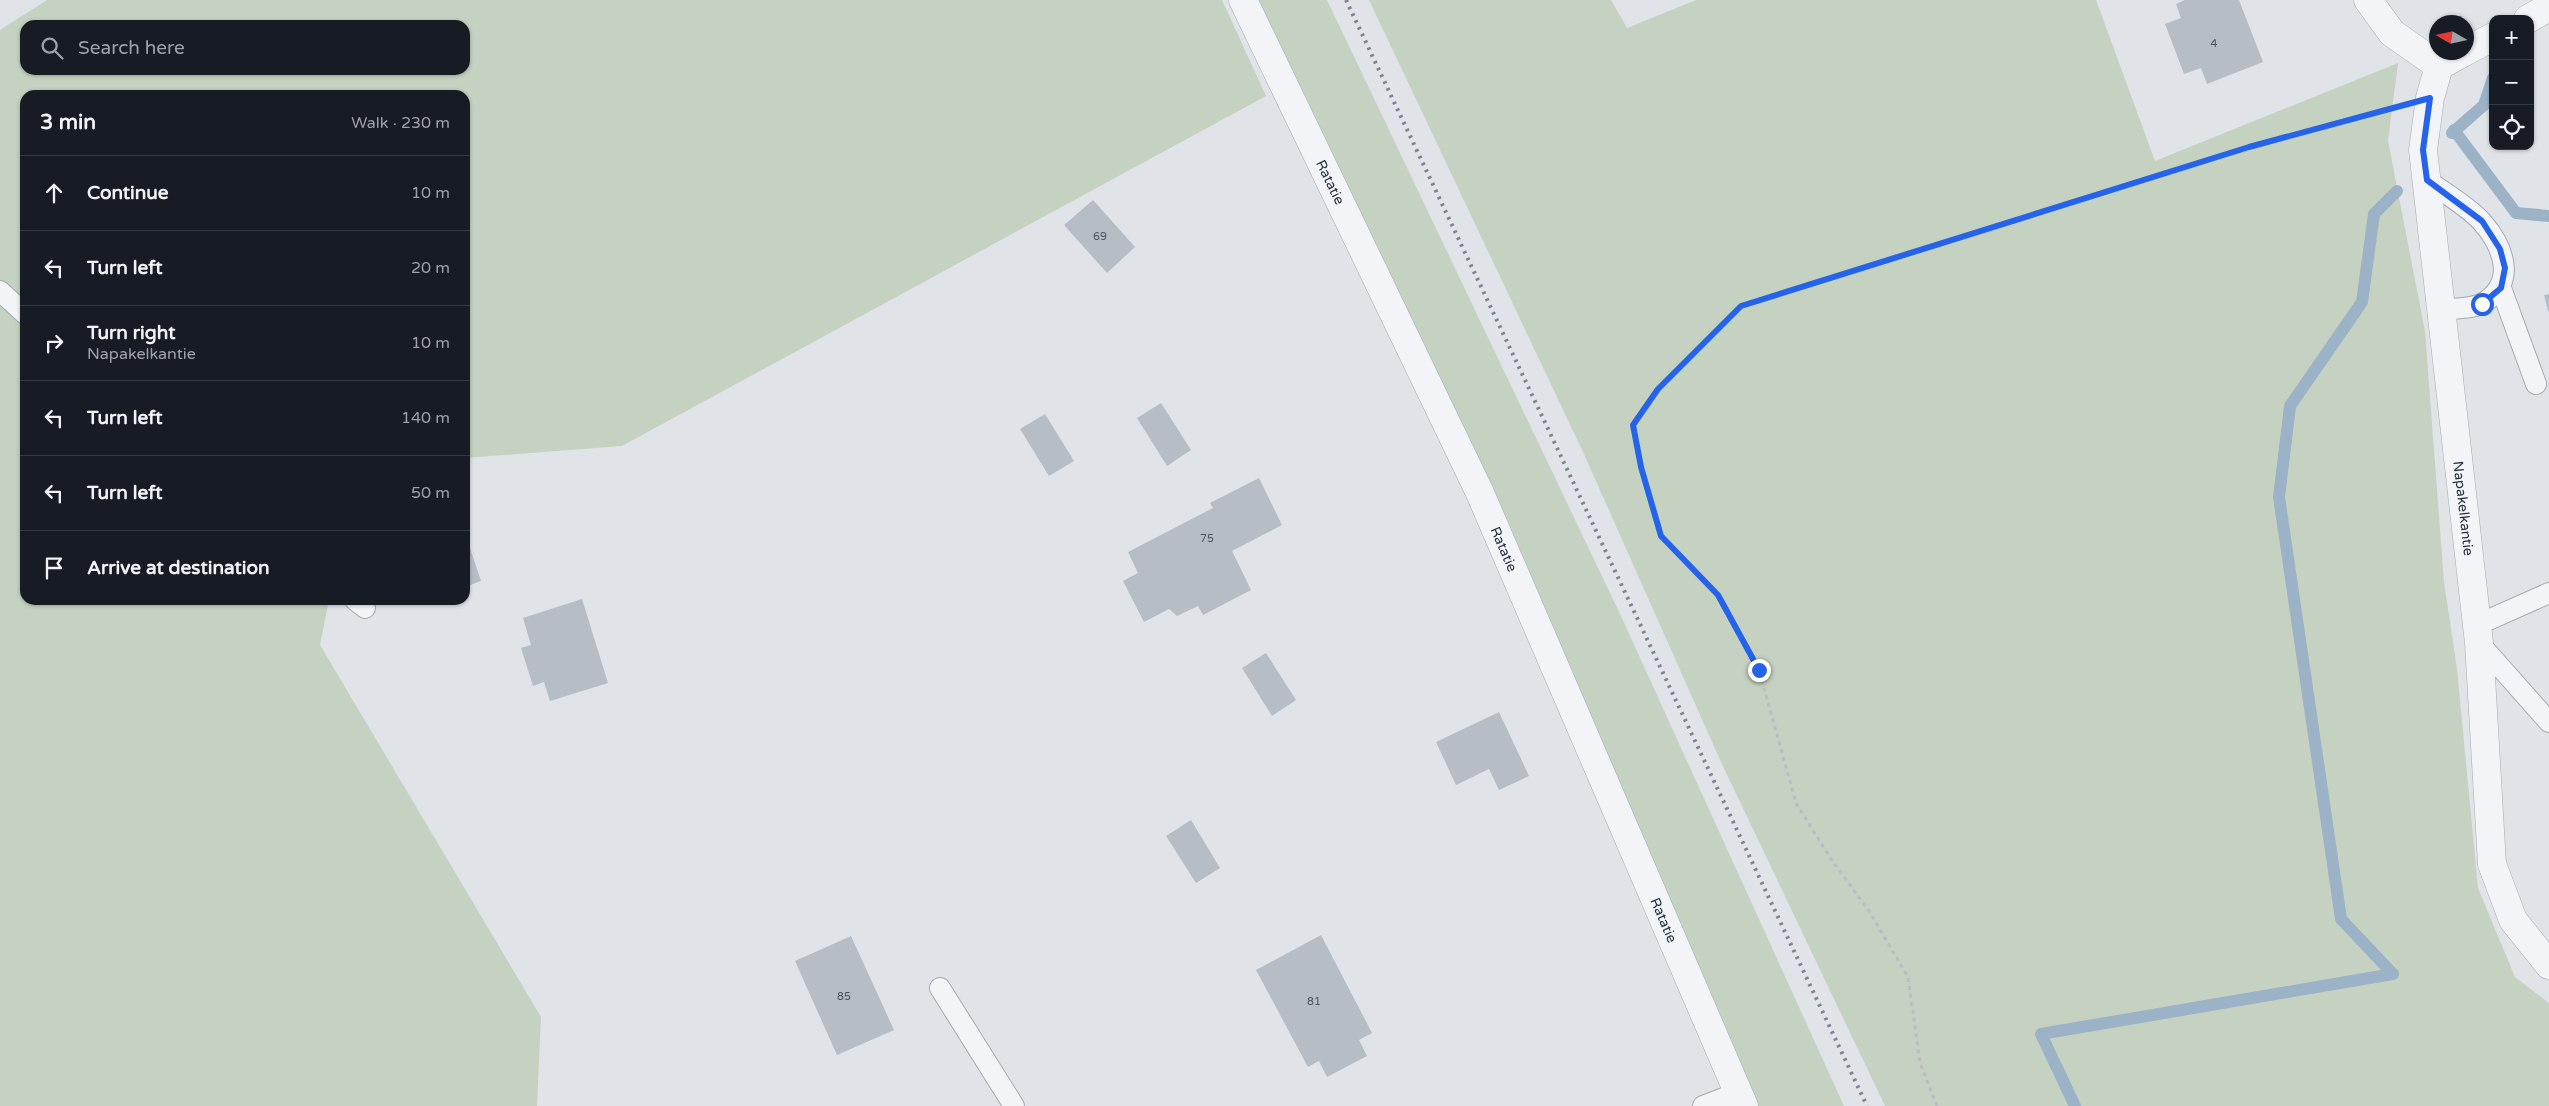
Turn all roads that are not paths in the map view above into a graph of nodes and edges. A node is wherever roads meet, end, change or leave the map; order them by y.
1 (1243, 0) edge
2 (2368, 0) edge
3 (2549, 7) edge
4 (2534, 16) edge
5 (2489, 39) edge
6 (2474, 47) edge
7 (2450, 60) edge
8 (2439, 66) junction
9 (2427, 180) junction
10 (2501, 288) junction
11 (0, 291) edge
12 (20, 309) edge
13 (2441, 310) junction
14 (2536, 384) dead end
15 (2549, 593) edge
16 (2478, 634) junction
17 (2549, 722) edge
18 (2549, 965) edge
19 (940, 988) dead end
20 (1741, 1099) edge
21 (1014, 1106) edge
22 (1703, 1106) edge

1 - 20 street, Ratatie
2 - 8 street
3 - 4 street
5 - 6 street
7 - 8 street
8 - 9 street, Napakelkantie
9 - 10 lane
9 - 13 street, Napakelkantie
10 - 13 lane
10 - 14 lane
11 - 12 lane
13 - 16 street, Napakelkantie
15 - 16 lane
16 - 17 lane
16 - 18 street, Napakelkantie
19 - 21 lane
20 - 22 lane

